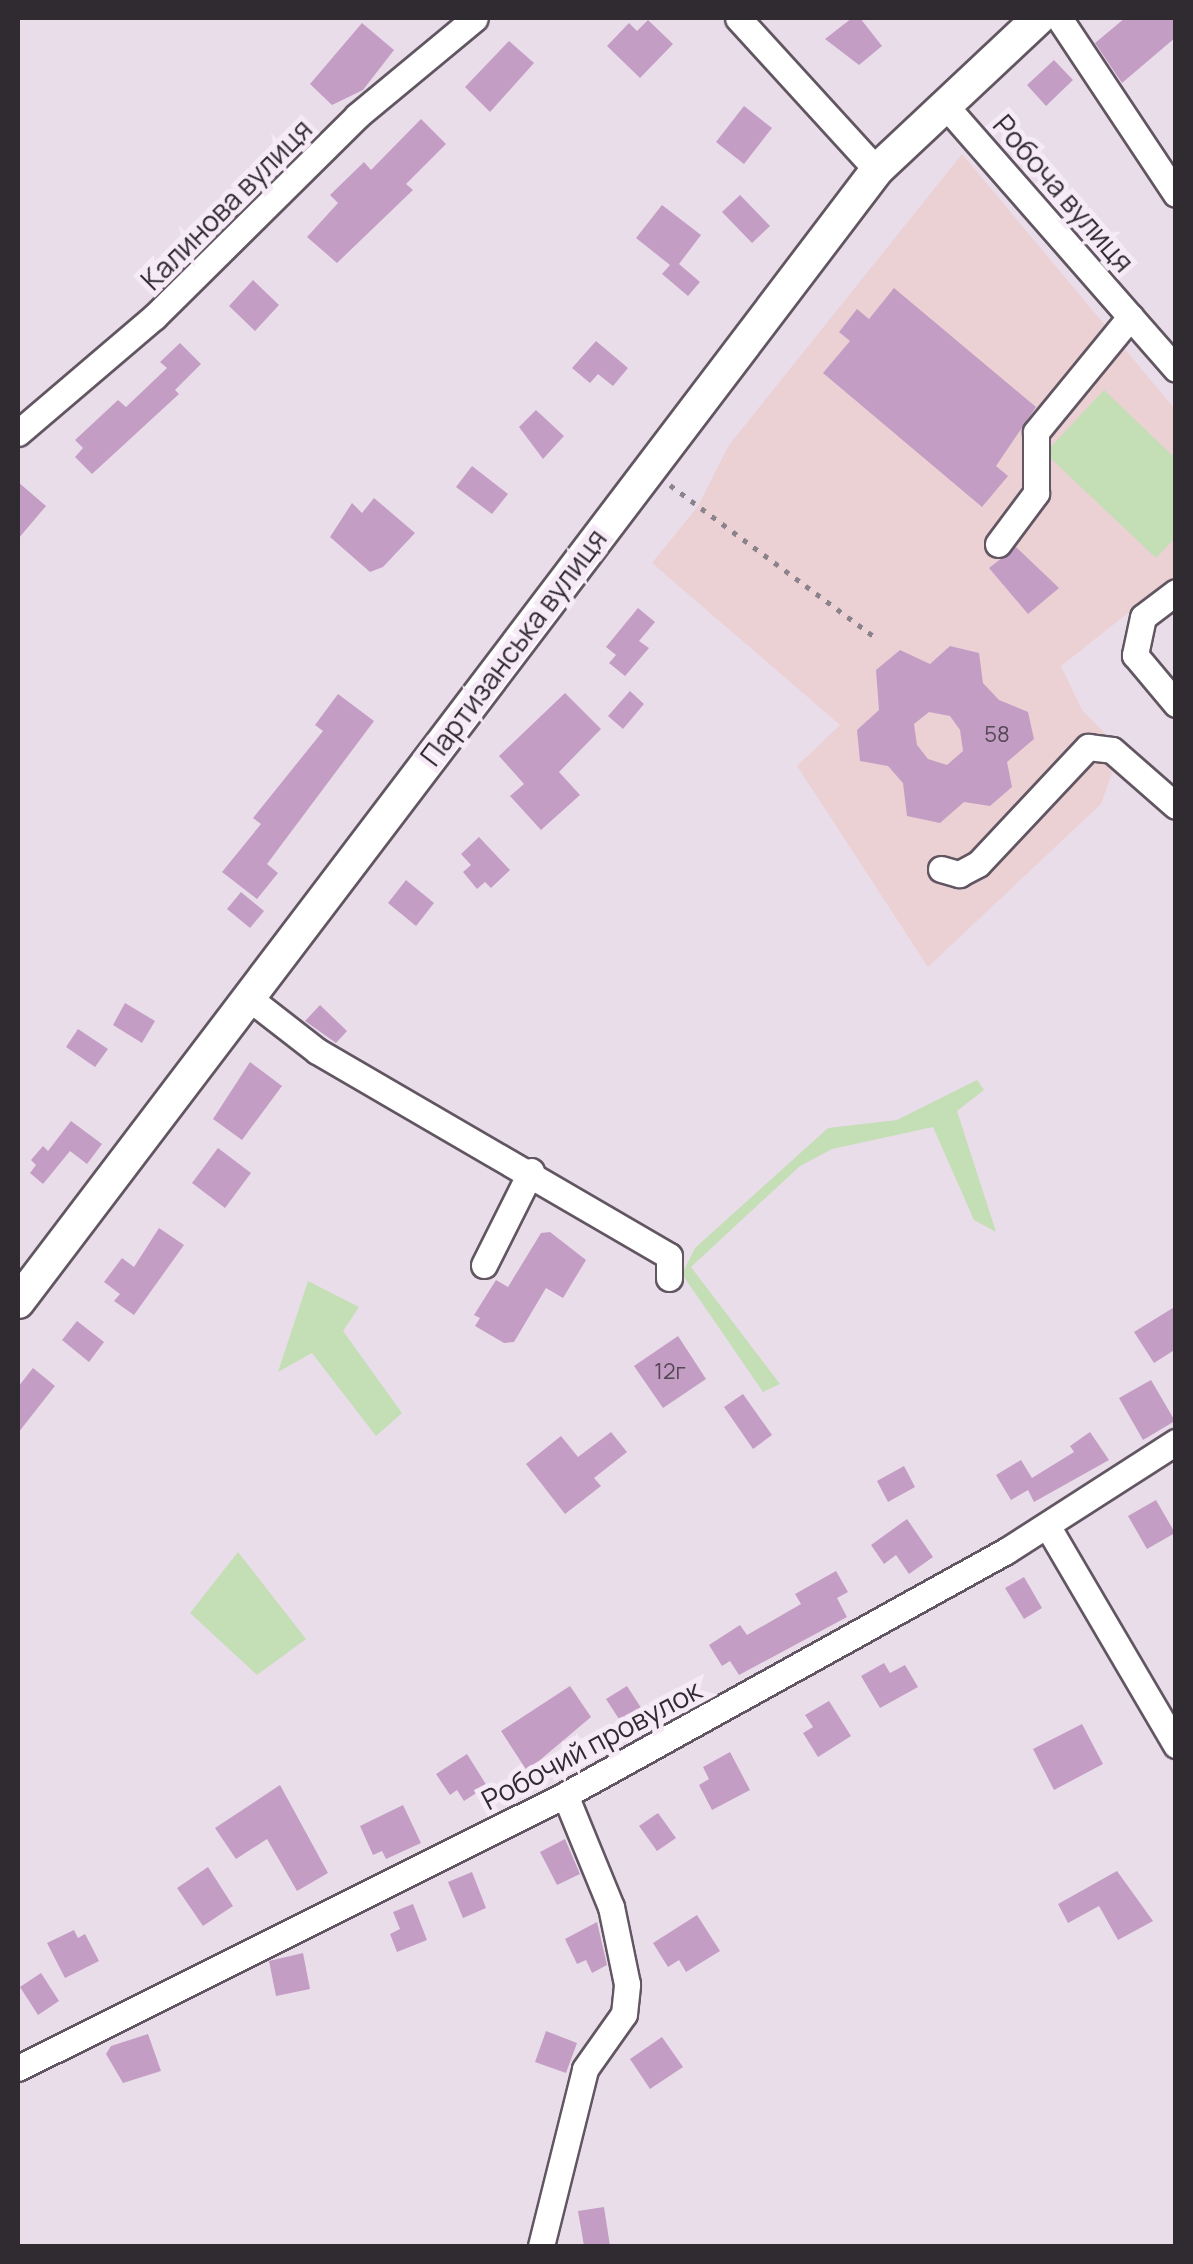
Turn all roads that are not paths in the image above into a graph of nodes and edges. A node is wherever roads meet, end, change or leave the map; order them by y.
1 (475, 18) edge
2 (738, 18) edge
3 (1039, 18) edge
4 (1059, 18) edge
5 (944, 104) junction
6 (877, 170) junction
7 (1176, 194) edge
8 (1130, 317) junction
9 (1176, 369) edge
10 (18, 432) edge
11 (998, 544) dead end
12 (1176, 592) edge
13 (1176, 704) edge
14 (1176, 806) edge
15 (941, 869) dead end
16 (249, 998) junction
17 (531, 1172) junction
18 (484, 1265) dead end
19 (669, 1278) dead end
20 (18, 1302) edge
21 (1176, 1442) edge
22 (1048, 1527) junction
23 (1176, 1745) edge
24 (565, 1794) junction
25 (18, 2068) edge
26 (541, 2246) edge

1 - 10 street, Калинова вулиця
2 - 6 street
3 - 5 main road, Партизанська вулиця
4 - 7 street
5 - 6 main road, Партизанська вулиця
5 - 8 street, Робоча вулиця
6 - 16 main road, Партизанська вулиця
8 - 9 street, Робоча вулиця
8 - 11 street
12 - 13 street
14 - 15 street
16 - 17 street
16 - 20 main road, Партизанська вулиця
17 - 18 street
17 - 19 street
21 - 22 street, Робочий провулок
22 - 23 street
22 - 24 street, Робочий провулок
24 - 25 street, Робочий провулок
24 - 26 street

